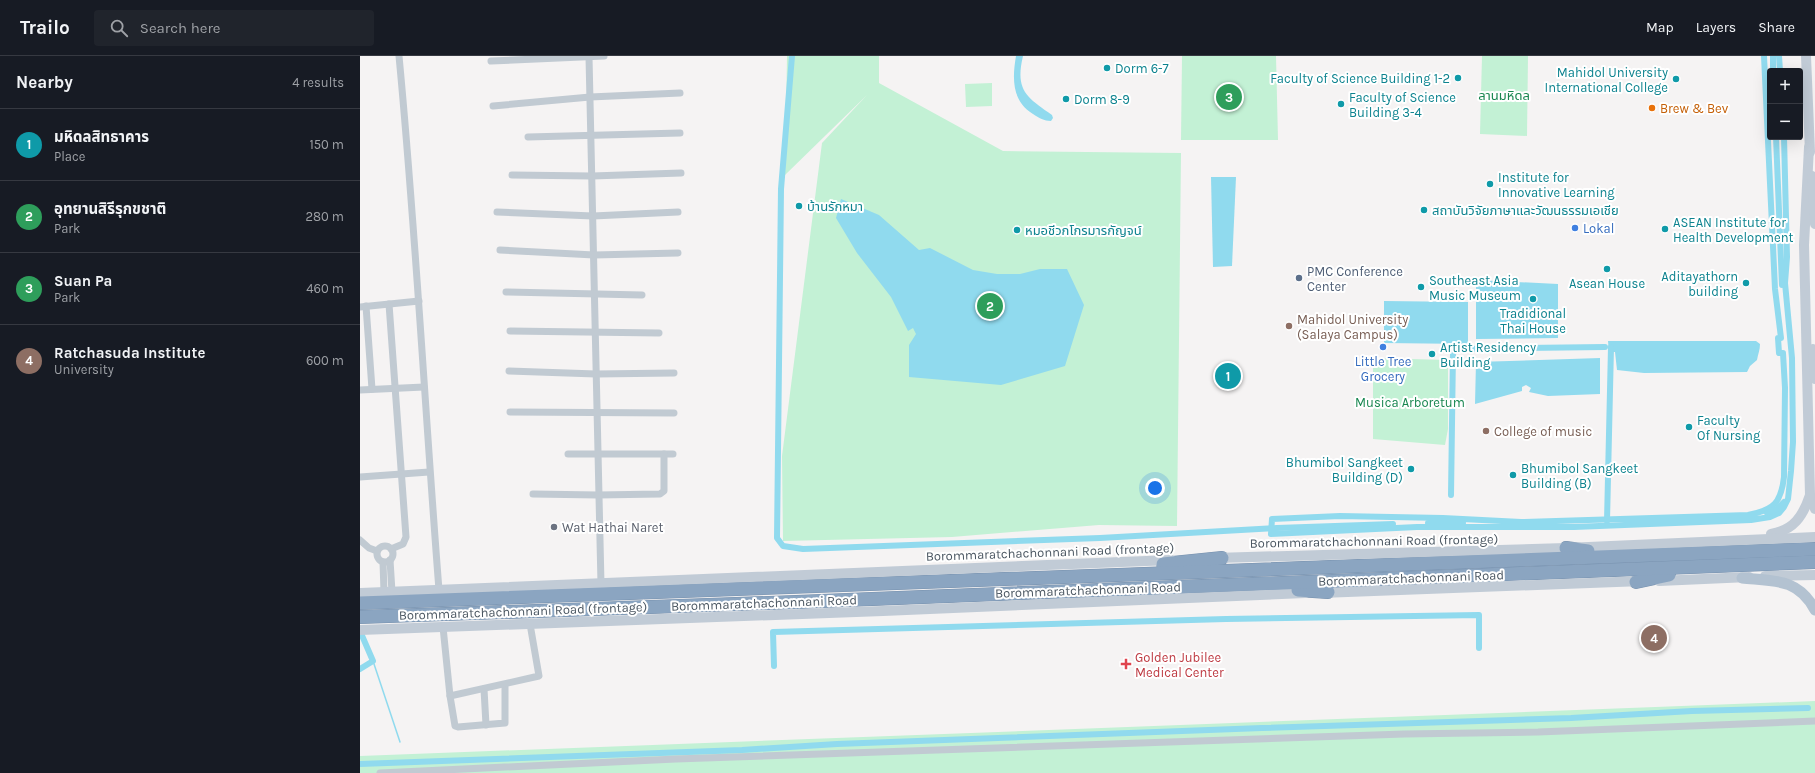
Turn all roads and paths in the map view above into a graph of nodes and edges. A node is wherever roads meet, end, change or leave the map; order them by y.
1 (399, 56) edge
2 (604, 56) edge
3 (1806, 56) edge
4 (567, 57) edge
5 (589, 57) edge
6 (491, 61) dead end
7 (680, 93) dead end
8 (590, 97) junction
9 (493, 106) dead end
10 (680, 134) dead end
11 (591, 136) junction
12 (528, 137) dead end
13 (1809, 147) junction
14 (1812, 171) junction
15 (681, 173) dead end
16 (512, 175) dead end
17 (592, 176) junction
18 (497, 212) dead end
19 (678, 212) dead end
20 (593, 216) junction
21 (1815, 224) edge
22 (500, 250) dead end
23 (678, 253) dead end
24 (594, 256) junction
25 (506, 292) dead end
26 (594, 295) junction
27 (642, 295) dead end
28 (419, 301) junction
29 (389, 304) junction
30 (363, 307) edge
31 (510, 331) dead end
32 (595, 333) junction
33 (659, 333) dead end
34 (509, 371) dead end
35 (674, 373) dead end
36 (596, 374) junction
37 (1815, 379) edge
38 (424, 387) junction
39 (395, 388) junction
40 (372, 389) junction
41 (360, 390) edge
42 (510, 412) dead end
43 (674, 413) dead end
44 (596, 414) junction
45 (568, 454) dead end
46 (664, 454) junction
47 (673, 454) dead end
48 (597, 455) junction
49 (429, 472) junction
50 (401, 474) junction
51 (360, 476) edge
52 (533, 494) dead end
53 (598, 495) junction
54 (1810, 495) junction
55 (1815, 509) edge
56 (1815, 536) edge
57 (1742, 539) junction
58 (360, 540) edge
59 (1566, 548) junction
60 (391, 549) junction
61 (1815, 549) edge
62 (377, 552) junction
63 (1633, 556) junction
64 (1222, 558) junction
65 (386, 561) junction
66 (1815, 562) edge
67 (1702, 567) junction
68 (1815, 575) edge
69 (1062, 576) junction
70 (1742, 578) junction
71 (1636, 582) junction
72 (601, 584) junction
73 (1209, 586) junction
74 (439, 590) junction
75 (388, 592) junction
76 (1328, 592) junction
77 (360, 593) edge
78 (360, 603) edge
79 (1815, 610) edge
80 (360, 617) edge
81 (530, 624) junction
82 (443, 627) junction
83 (362, 630) edge
84 (505, 685) junction
85 (484, 690) junction
86 (450, 696) junction
87 (1815, 720) edge
88 (486, 725) junction
89 (380, 773) edge

1 - 28 street
2 - 5 street
3 - 13 main road
4 - 5 street
4 - 6 street
5 - 8 street
7 - 8 street
8 - 9 street
8 - 11 street
10 - 11 street
11 - 12 street
11 - 17 street
13 - 14 main road
13 - 54 main road
14 - 21 main road
14 - 37 main road
15 - 17 street
16 - 17 street
17 - 20 street
18 - 20 street
19 - 20 street
20 - 24 street
22 - 24 street
23 - 24 street
24 - 26 street
25 - 26 street
26 - 27 street
26 - 32 street
28 - 29 street
28 - 38 street
29 - 30 street
29 - 39 street
30 - 40 street
31 - 32 street
32 - 33 street
32 - 36 street
34 - 36 street
35 - 36 street
36 - 44 street
38 - 39 street
38 - 49 street
39 - 40 street
39 - 50 street
40 - 41 street
42 - 44 street
43 - 44 street
44 - 48 street
45 - 48 street
46 - 47 street
46 - 48 street
46 - 53 street
48 - 53 street
49 - 50 street
49 - 74 street
50 - 51 street
50 - 60 street
52 - 53 street
53 - 72 street
54 - 55 main road
54 - 57 main road
56 - 57 main road
57 - 59 main road, Borommaratchachonnani Road (frontage)
58 - 62 street
59 - 63 highway
59 - 64 main road, Borommaratchachonnani Road (frontage)
60 - 62 street
60 - 65 street
61 - 63 highway, Borommaratchachonnani Road
62 - 65 street
63 - 69 highway, Borommaratchachonnani Road
64 - 69 highway
64 - 72 main road, Borommaratchachonnani Road (frontage)
65 - 75 street
66 - 67 highway, Borommaratchachonnani Road
67 - 71 highway
67 - 73 highway, Borommaratchachonnani Road
68 - 70 main road, Borommaratchachonnani Road (frontage)
69 - 78 highway, Borommaratchachonnani Road
70 - 71 main road, Borommaratchachonnani Road (frontage)
70 - 79 main road
71 - 76 main road, Borommaratchachonnani Road (frontage)
72 - 74 main road, Borommaratchachonnani Road (frontage)
73 - 76 highway
73 - 80 highway, Borommaratchachonnani Road
74 - 75 main road, Borommaratchachonnani Road (frontage)
75 - 77 main road, Borommaratchachonnani Road (frontage)
76 - 81 main road, Borommaratchachonnani Road (frontage)
81 - 82 main road, Borommaratchachonnani Road (frontage)
81 - 84 street
82 - 83 main road, Borommaratchachonnani Road (frontage)
82 - 86 street
84 - 85 street
84 - 88 street
85 - 86 street
85 - 88 street
86 - 88 street
87 - 89 street

